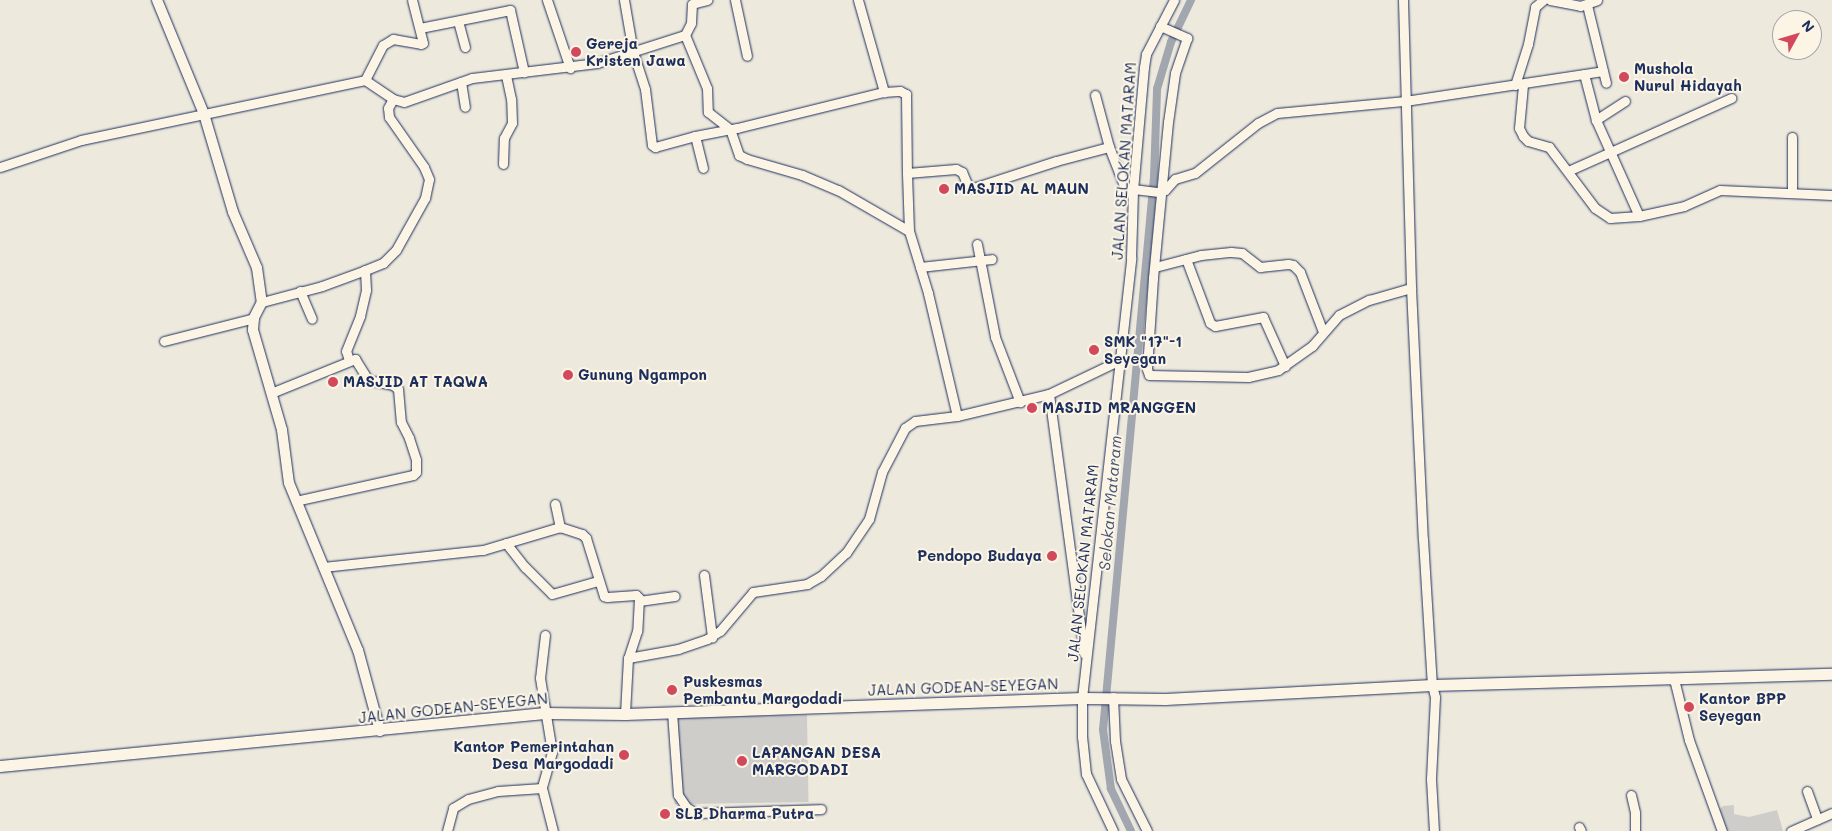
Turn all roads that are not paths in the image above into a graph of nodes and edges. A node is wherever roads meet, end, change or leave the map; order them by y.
1 (157, 0) edge
2 (412, 0) edge
3 (624, 0) edge
4 (707, 0) edge
5 (735, 0) edge
6 (858, 0) edge
7 (1174, 0) edge
8 (1403, 0) edge
9 (1543, 0) edge
10 (1550, 0) edge
11 (1597, 0) edge
12 (549, 1) edge
13 (691, 2) edge
14 (1587, 8) junction
15 (458, 21) junction
16 (1160, 26) junction
17 (420, 28) junction
18 (685, 35) junction
19 (465, 47) dead end
20 (632, 52) junction
21 (747, 56) dead end
22 (570, 68) junction
23 (1603, 71) junction
24 (524, 72) junction
25 (1584, 74) junction
26 (506, 75) junction
27 (365, 80) junction
28 (461, 82) junction
29 (1606, 83) dead end
30 (1519, 85) junction
31 (884, 92) junction
32 (1095, 95) dead end
33 (1731, 98) dead end
34 (393, 99) junction
35 (1405, 101) junction
36 (1625, 101) dead end
37 (465, 107) dead end
38 (204, 114) junction
39 (1596, 120) junction
40 (730, 129) junction
41 (695, 136) junction
42 (1792, 137) dead end
43 (1109, 147) junction
44 (1610, 152) junction
45 (503, 164) dead end
46 (0, 167) edge
47 (703, 168) dead end
48 (1568, 171) junction
49 (907, 173) junction
50 (1133, 190) junction
51 (1161, 192) junction
52 (1792, 192) junction
53 (1832, 196) edge
54 (1639, 216) junction
55 (909, 231) junction
56 (978, 254) junction
57 (992, 259) dead end
58 (1186, 259) junction
59 (920, 267) junction
60 (1155, 267) junction
61 (366, 270) junction
62 (1411, 288) junction
63 (300, 292) junction
64 (262, 302) junction
65 (254, 318) junction
66 (312, 319) dead end
67 (1323, 332) junction
68 (164, 341) dead end
69 (350, 360) junction
70 (1120, 360) junction
71 (1285, 366) junction
72 (271, 393) junction
73 (1049, 394) junction
74 (1020, 402) junction
75 (957, 416) junction
76 (296, 501) junction
77 (555, 504) dead end
78 (560, 527) junction
79 (506, 543) junction
80 (323, 567) junction
81 (704, 575) dead end
82 (598, 581) junction
83 (675, 596) dead end
84 (639, 601) junction
85 (545, 635) dead end
86 (712, 637) junction
87 (628, 658) junction
88 (1086, 668) junction
89 (1832, 674) edge
90 (1674, 679) junction
91 (1432, 685) junction
92 (1112, 697) junction
93 (1086, 698) junction
94 (672, 712) junction
95 (544, 713) junction
96 (625, 714) junction
97 (380, 731) junction
98 (0, 766) edge
99 (542, 788) junction
100 (1807, 791) dead end
101 (1631, 795) dead end
102 (821, 809) dead end
103 (1832, 813) edge
104 (1817, 819) junction
105 (448, 831) edge
106 (553, 831) edge
107 (1114, 831) edge
108 (1147, 831) edge
109 (1434, 831) edge
110 (1635, 831) edge
111 (1722, 831) edge
112 (1791, 831) edge

1 - 38 street
2 - 17 street
3 - 20 street
4 - 13 street
5 - 21 street
6 - 31 street
7 - 16 street, JALAN SELOKAN MATARAM
8 - 35 street
9 - 30 street
10 - 14 street
11 - 14 street
12 - 22 street
13 - 18 street
14 - 23 street
15 - 17 street
15 - 19 street
15 - 24 street
16 - 50 street, JALAN SELOKAN MATARAM
16 - 51 street
17 - 27 street
18 - 20 street
18 - 40 street
20 - 22 street
20 - 41 street
22 - 24 street
23 - 25 street
23 - 29 street
24 - 26 street
25 - 30 street
25 - 39 street
26 - 28 street
26 - 45 street
27 - 34 street
27 - 38 street
28 - 34 street
28 - 37 street
30 - 35 street
30 - 48 street
31 - 40 street
31 - 49 street
32 - 43 street
33 - 44 street
34 - 61 street
35 - 51 street
35 - 62 street
36 - 39 street
38 - 46 street
38 - 64 street
39 - 44 street
40 - 41 street
40 - 55 street
41 - 47 street
42 - 52 street
43 - 49 street
43 - 50 street
44 - 48 street
44 - 54 street
48 - 54 street
49 - 55 street
50 - 51 street
50 - 70 street, JALAN SELOKAN MATARAM
51 - 60 street
52 - 53 street
52 - 54 street
55 - 59 street
56 - 57 street
56 - 59 street
56 - 74 street
58 - 60 street
58 - 67 street
58 - 71 street
59 - 75 street
60 - 71 street
61 - 63 street
61 - 69 street
62 - 67 street
62 - 91 street
63 - 64 street
63 - 66 street
64 - 65 street
65 - 68 street
65 - 72 street
67 - 71 street
69 - 72 street
69 - 76 street
70 - 73 street
70 - 88 street, JALAN SELOKAN MATARAM
72 - 76 street
73 - 74 street
73 - 88 street
74 - 75 street
75 - 86 street
76 - 80 street
77 - 78 street
78 - 79 street
78 - 82 street
79 - 80 street
79 - 82 street
80 - 97 street
81 - 86 street
82 - 84 street
83 - 84 street
84 - 87 street
85 - 95 street
86 - 87 street
87 - 96 street
88 - 93 street, JALAN SELOKAN MATARAM
89 - 90 main road, JALAN GODEAN-SEYEGAN
90 - 91 main road, JALAN GODEAN-SEYEGAN
90 - 111 street
91 - 92 main road, JALAN GODEAN-SEYEGAN
91 - 109 street
92 - 93 main road, JALAN GODEAN-SEYEGAN
92 - 108 street
93 - 94 main road, JALAN GODEAN-SEYEGAN
93 - 107 street, JALAN SELOKAN MATARAM
94 - 96 main road, JALAN GODEAN-SEYEGAN
94 - 102 street
95 - 96 main road, JALAN GODEAN-SEYEGAN
95 - 97 main road, JALAN GODEAN-SEYEGAN
95 - 99 street
97 - 98 main road, JALAN GODEAN-SEYEGAN
99 - 105 street
99 - 106 street
100 - 104 street
101 - 110 street
103 - 104 street
104 - 112 street

